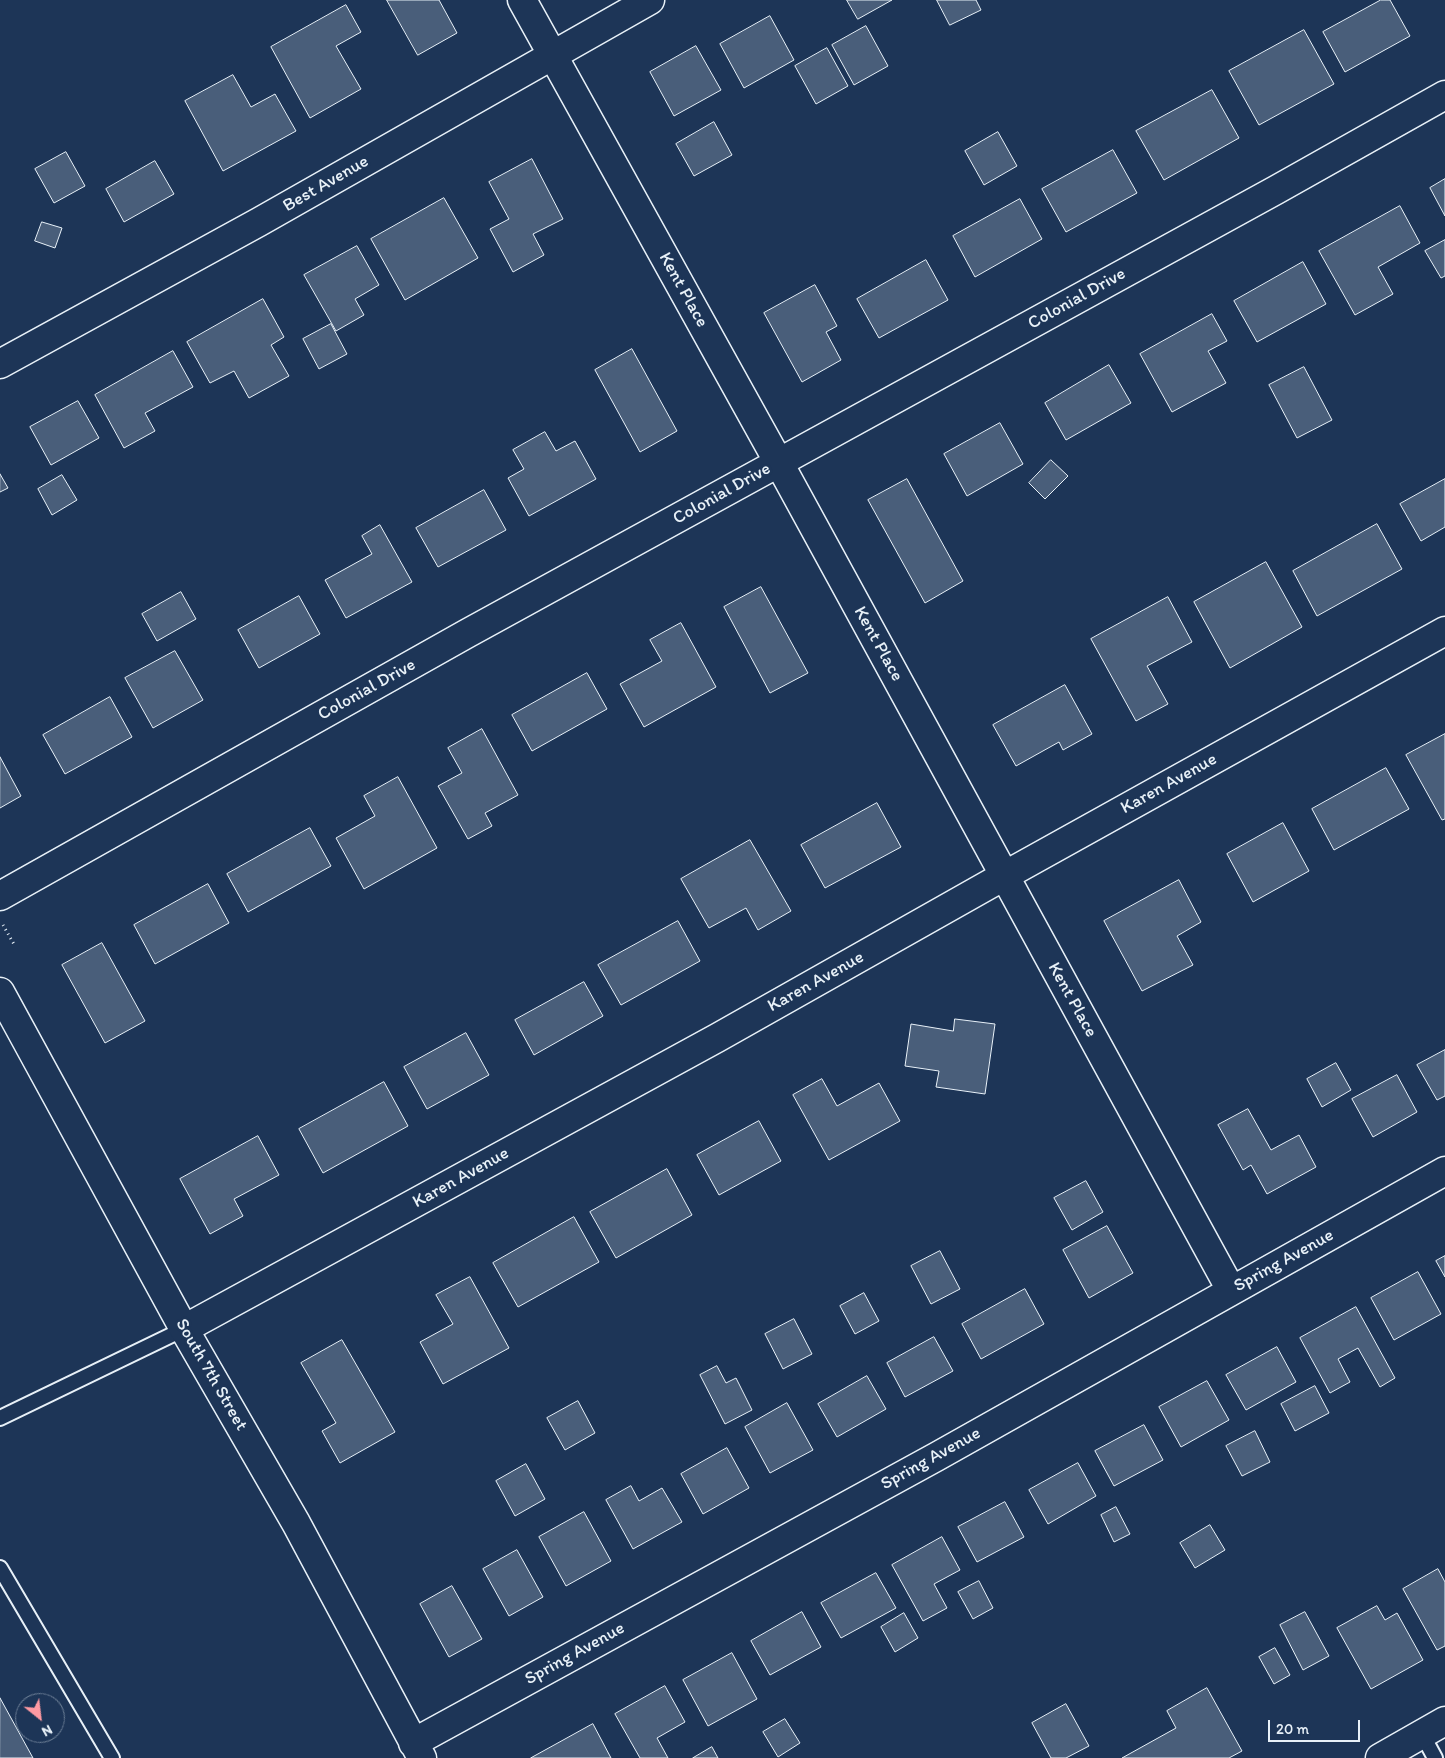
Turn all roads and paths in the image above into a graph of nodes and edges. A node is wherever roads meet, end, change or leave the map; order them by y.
1 (522, 0) edge
2 (650, 0) edge
3 (552, 54) junction
4 (1445, 95) edge
5 (0, 364) edge
6 (779, 463) junction
7 (1445, 631) edge
8 (1004, 876) junction
9 (0, 896) edge
10 (0, 920) edge
11 (15, 946) dead end
12 (0, 992) edge
13 (1445, 1170) edge
14 (1231, 1290) junction
15 (184, 1329) junction
16 (0, 1418) edge
17 (0, 1568) edge
18 (1434, 1728) edge
19 (417, 1750) edge
20 (112, 1758) edge
21 (1380, 1758) edge
22 (1435, 1758) edge

1 - 3 street, Kent Place
2 - 3 street, Best Avenue
3 - 5 street, Best Avenue
3 - 6 street, Kent Place
4 - 6 street, Colonial Drive
6 - 8 street, Kent Place
6 - 9 street, Colonial Drive
7 - 8 street, Karen Avenue
8 - 14 street, Kent Place
8 - 15 street, Karen Avenue
10 - 11 path
12 - 15 street, South 7th Street
13 - 14 street, Spring Avenue
14 - 19 street, Spring Avenue
15 - 16 lane
15 - 19 street, South 7th Street
17 - 20 lane
18 - 21 street
18 - 22 lane

